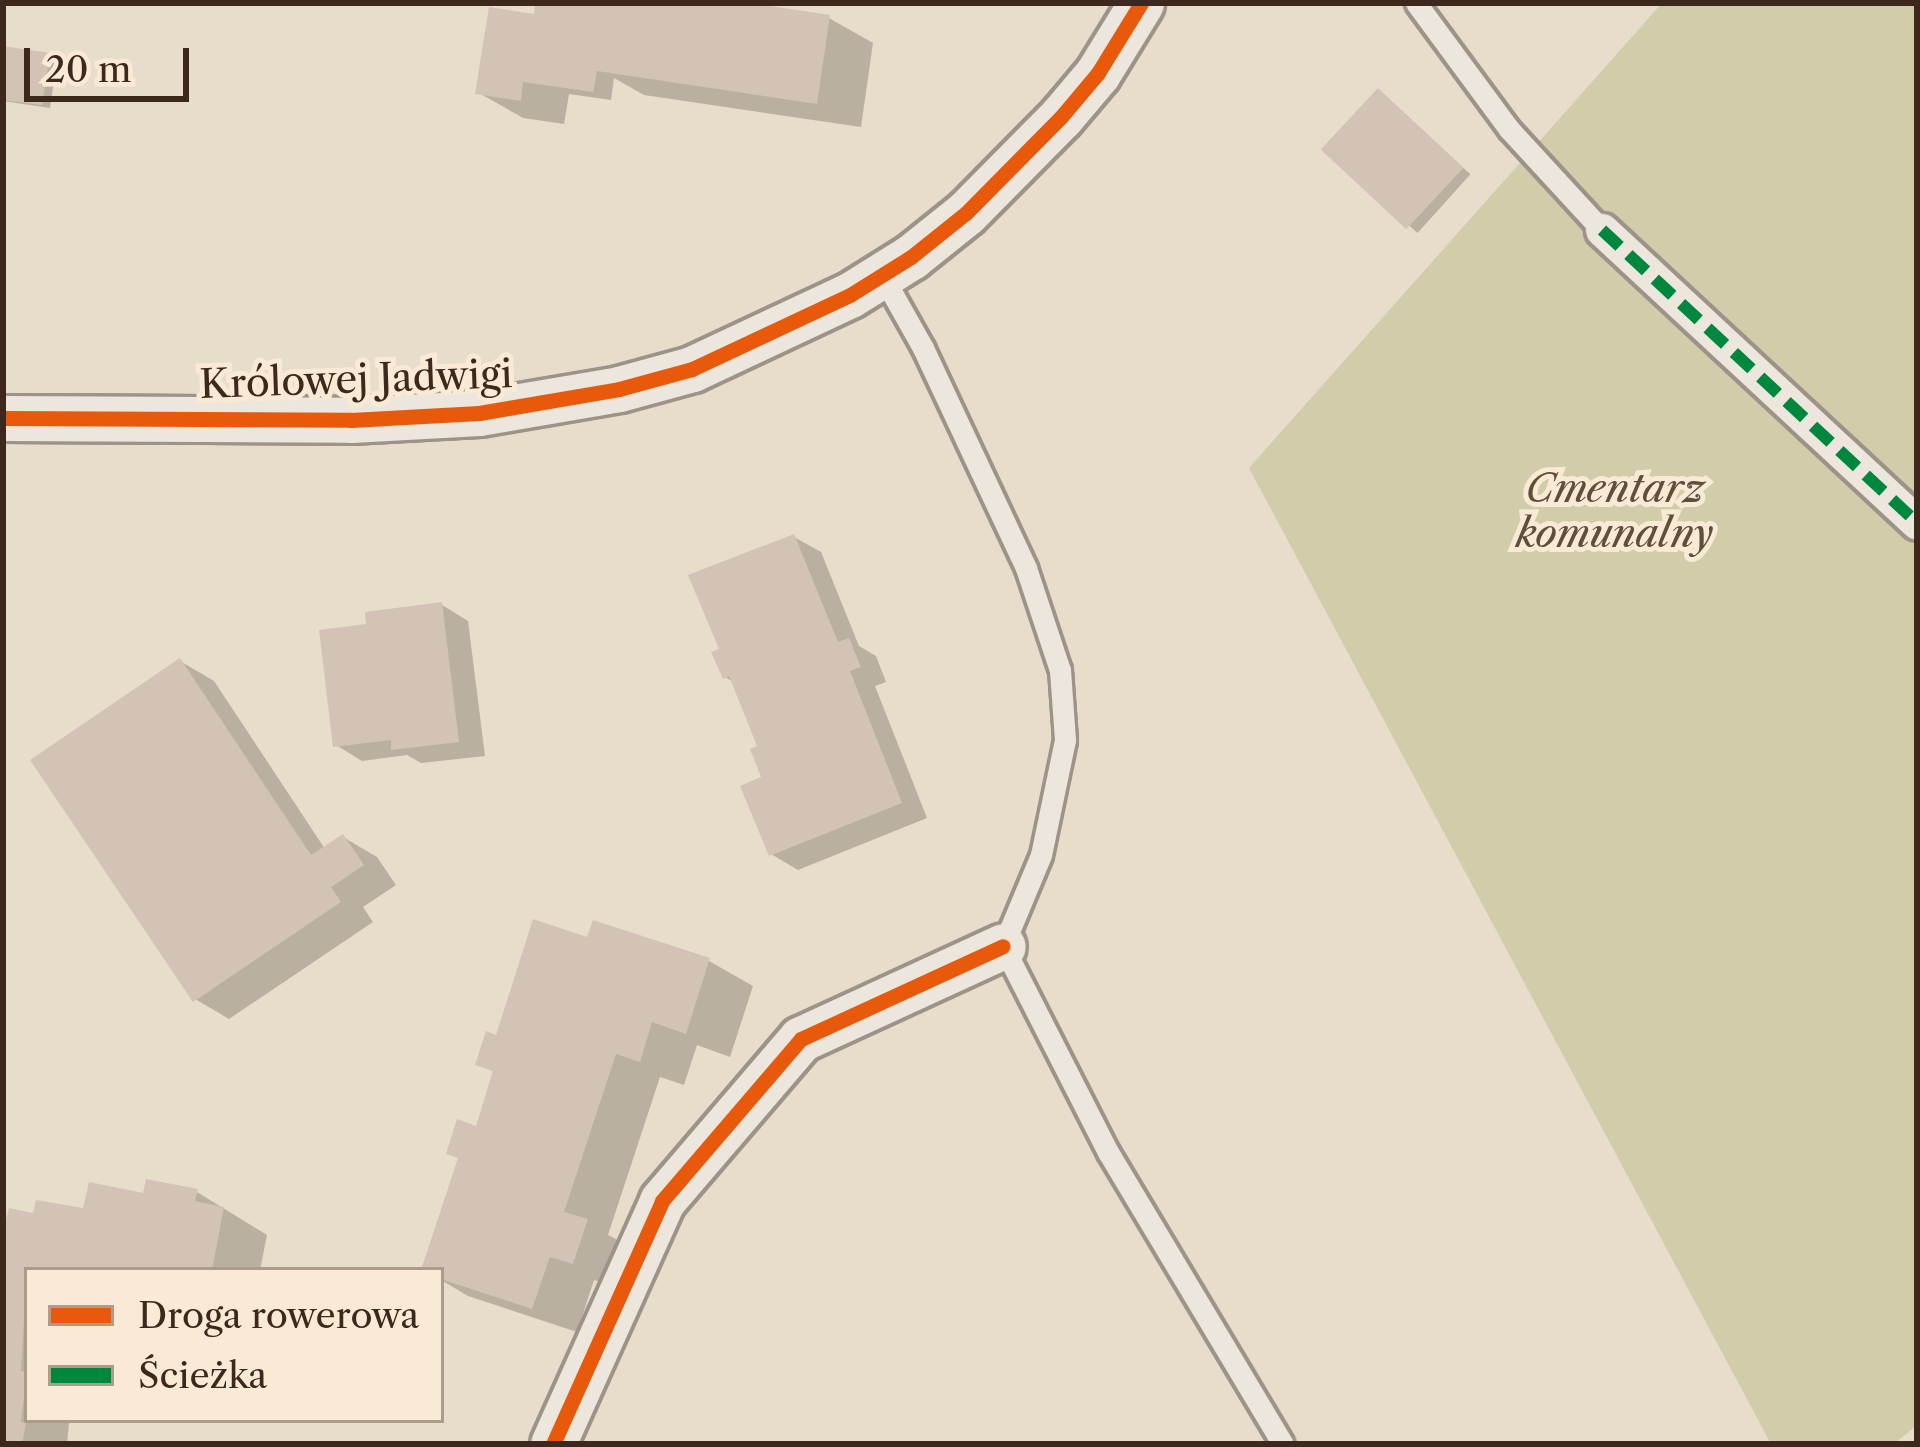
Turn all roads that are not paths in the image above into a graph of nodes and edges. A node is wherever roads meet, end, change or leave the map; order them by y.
1 (1141, 3) edge
2 (1416, 3) edge
3 (1603, 230) joint
4 (882, 274) junction
5 (3, 418) edge
6 (1917, 523) edge
7 (1003, 946) junction
8 (553, 1444) edge
9 (1282, 1444) edge

1 - 4 street, Królowej Jadwigi
2 - 3 lane
3 - 6 street
4 - 5 street, Królowej Jadwigi
4 - 7 lane
7 - 8 street
7 - 9 lane

